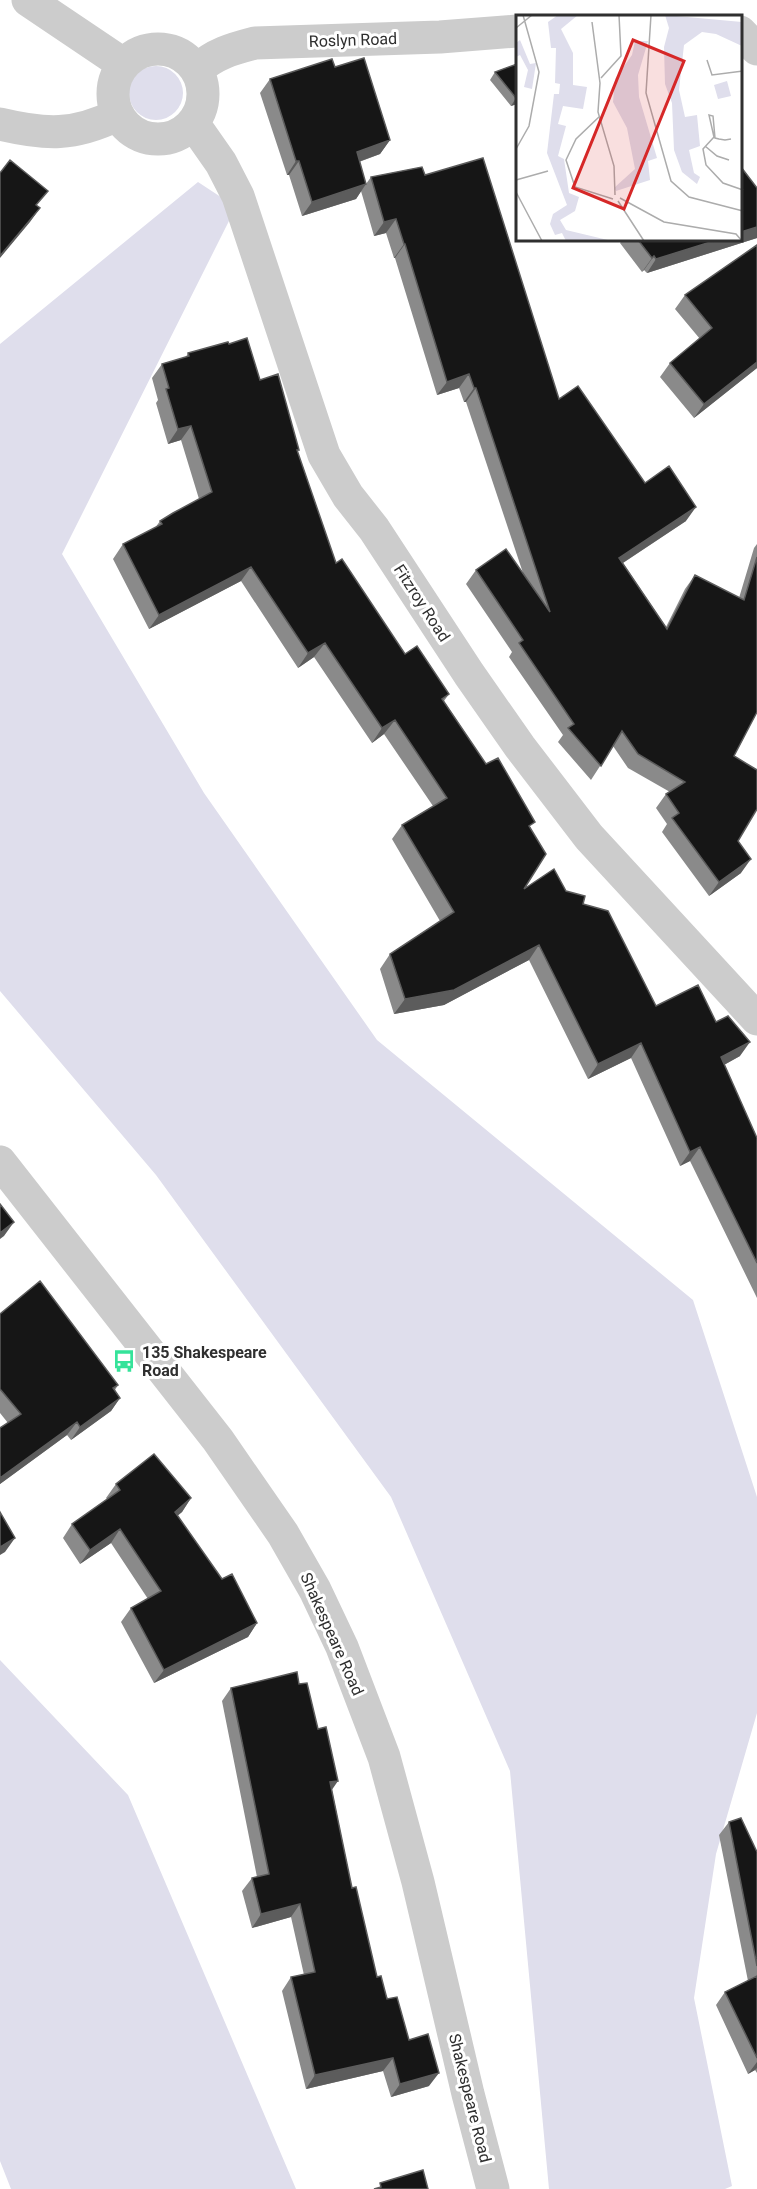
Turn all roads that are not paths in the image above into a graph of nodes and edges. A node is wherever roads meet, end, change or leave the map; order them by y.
1 (28, 0) edge
2 (516, 31) edge
3 (742, 33) edge
4 (757, 49) edge
5 (123, 64) junction
6 (197, 70) junction
7 (117, 114) junction
8 (193, 123) junction
9 (0, 124) edge
10 (757, 1019) edge
11 (0, 1162) edge
12 (493, 2189) edge

1 - 5 street
2 - 6 street, Roslyn Road
3 - 4 street
5 - 6 street
5 - 7 street
6 - 8 street
7 - 8 street
7 - 9 street
8 - 10 street, Fitzroy Road
11 - 12 street, Shakespeare Road

